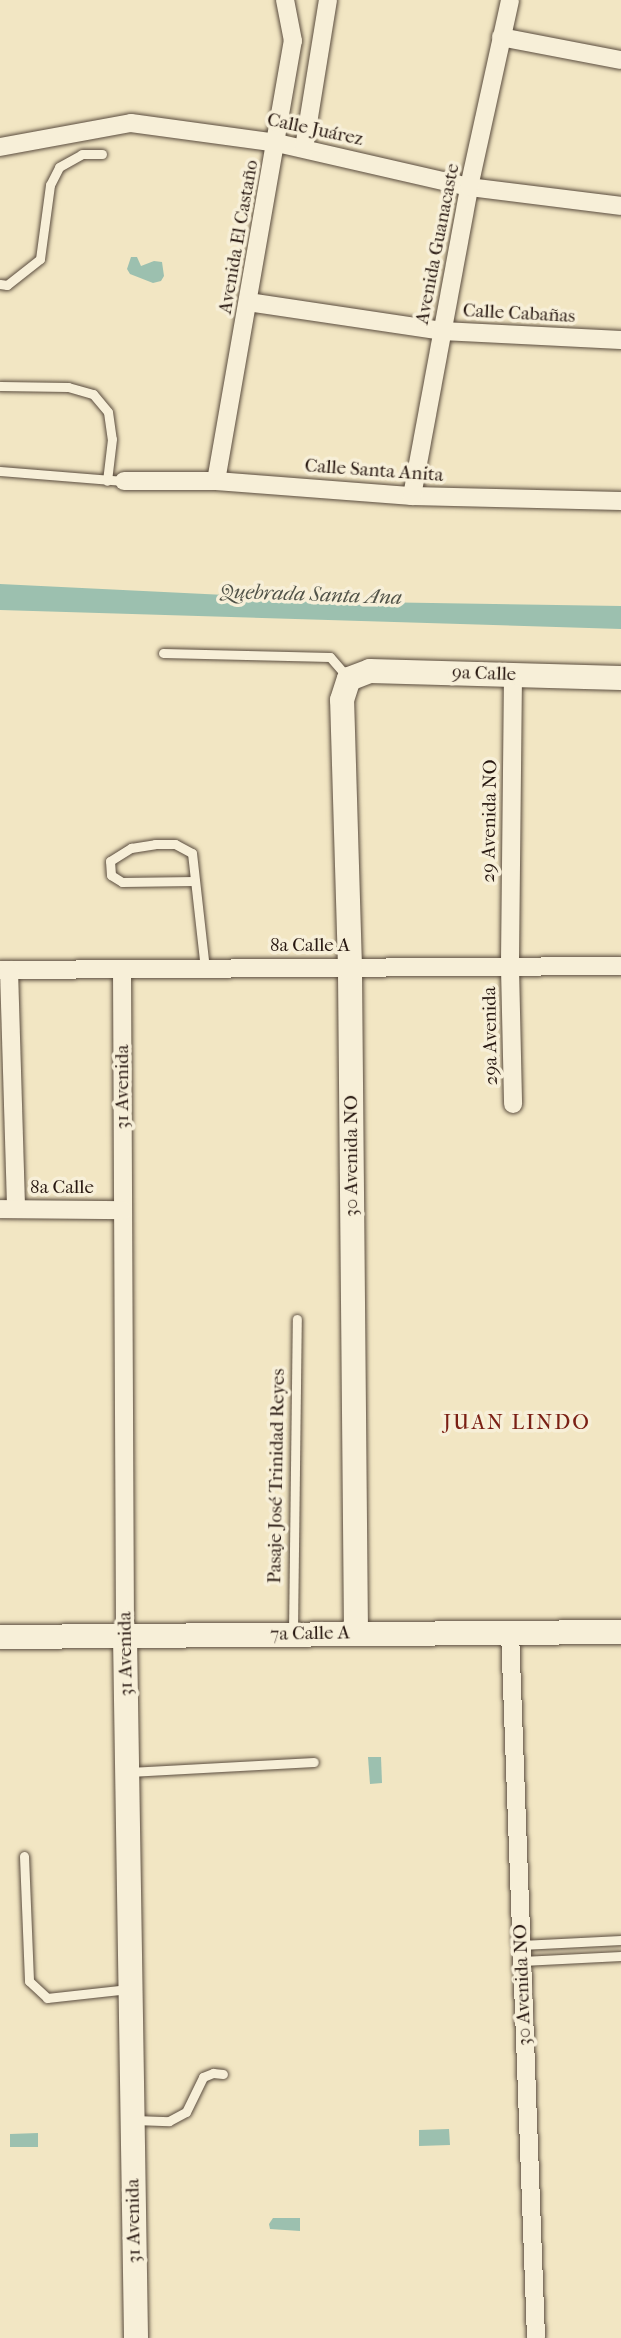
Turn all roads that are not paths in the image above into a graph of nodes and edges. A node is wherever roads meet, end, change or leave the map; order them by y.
1 (285, 0) edge
2 (328, 0) edge
3 (510, 0) edge
4 (501, 37) junction
5 (293, 41) junction
6 (319, 44) junction
7 (621, 60) edge
8 (277, 142) junction
9 (0, 147) edge
10 (304, 148) junction
11 (102, 154) dead end
12 (469, 187) junction
13 (621, 206) edge
14 (0, 284) edge
15 (248, 302) junction
16 (442, 331) junction
17 (621, 340) edge
18 (0, 386) edge
19 (0, 471) edge
20 (115, 481) junction
21 (216, 481) junction
22 (412, 496) junction
23 (621, 502) edge
24 (163, 653) dead end
25 (513, 675) junction
26 (621, 678) edge
27 (349, 679) junction
28 (195, 881) junction
29 (621, 966) edge
30 (350, 967) junction
31 (205, 968) junction
32 (510, 968) junction
33 (122, 969) junction
34 (4, 970) edge
35 (513, 1104) dead end
36 (8, 1209) edge
37 (123, 1210) junction
38 (297, 1319) dead end
39 (510, 1632) junction
40 (621, 1632) edge
41 (356, 1633) junction
42 (293, 1634) junction
43 (125, 1636) junction
44 (0, 1637) edge
45 (314, 1762) dead end
46 (127, 1772) junction
47 (24, 1856) dead end
48 (621, 1940) edge
49 (522, 1953) junction
50 (621, 1956) edge
51 (131, 1989) junction
52 (223, 2074) dead end
53 (132, 2120) junction
54 (136, 2338) edge
55 (536, 2338) edge

1 - 5 street, Avenida El Castaño
2 - 6 street
3 - 4 street, Avenida Guanacaste
4 - 7 street
4 - 12 street, Avenida Guanacaste
5 - 6 street
5 - 8 street, Avenida El Castaño
6 - 10 street
8 - 9 street, Calle Juárez
8 - 10 street, Calle Juárez
8 - 15 street, Avenida El Castaño
10 - 12 street, Calle Juárez
11 - 14 lane
12 - 13 street, Calle Juárez
12 - 16 street, Avenida Guanacaste
15 - 16 street, Calle Cabañas
15 - 21 street, Avenida El Castaño
16 - 17 street, Calle Cabañas
16 - 22 street, Avenida Guanacaste
18 - 20 lane
19 - 20 lane
20 - 21 street, Calle Santa Anita
21 - 22 street, Calle Santa Anita
22 - 23 street, Calle Santa Anita
24 - 27 lane
25 - 26 street, 9a Calle
25 - 27 street, 9a Calle
25 - 32 street, 29 Avenida NO
27 - 30 street, 30 Avenida NO
28 - 28 lane
28 - 31 lane
29 - 32 street, 8a Calle A
30 - 31 street, 8a Calle A
30 - 32 street, 8a Calle A
30 - 41 street, 30 Avenida NO
31 - 33 street, 8a Calle A
32 - 35 street, 29a Avenida
33 - 34 street, 8a Calle A
33 - 37 street, 31 Avenida
34 - 36 street
36 - 37 street, 8a Calle
37 - 43 street, 31 Avenida
38 - 42 lane, Pasaje José Trinidad Reyes
39 - 40 street, 7a Calle A
39 - 41 street, 7a Calle A
39 - 49 street, 30 Avenida NO
41 - 42 street, 7a Calle A
42 - 43 street, 7a Calle A
43 - 44 street, 7a Calle A
43 - 46 street, 31 Avenida
45 - 46 lane
46 - 51 street, 31 Avenida
47 - 51 lane
48 - 49 lane
49 - 50 lane
49 - 55 street, 30 Avenida NO
51 - 53 street, 31 Avenida
52 - 53 lane
53 - 54 street, 31 Avenida

